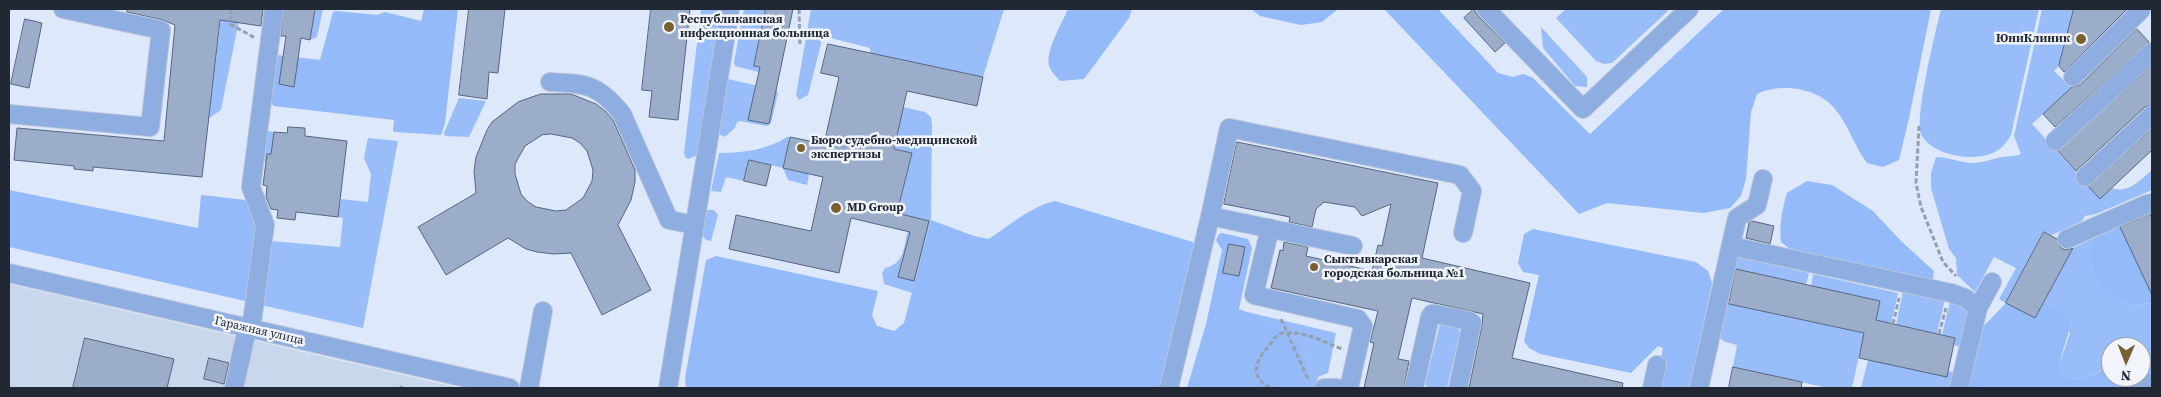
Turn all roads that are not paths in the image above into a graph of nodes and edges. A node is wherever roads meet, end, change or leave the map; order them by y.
1 (62, 9) edge
2 (274, 9) edge
3 (730, 9) edge
4 (1486, 9) edge
5 (1690, 9) edge
6 (2145, 13) edge
7 (2152, 52) edge
8 (2074, 77) dead end
9 (550, 82) dead end
10 (9, 114) edge
11 (2152, 115) edge
12 (2055, 141) dead end
13 (2085, 177) dead end
14 (1763, 179) dead end
15 (2152, 204) edge
16 (1210, 216) junction
17 (695, 225) junction
18 (1270, 228) junction
19 (1463, 233) dead end
20 (2068, 239) dead end
21 (1354, 246) dead end
22 (1730, 246) junction
23 (9, 273) edge
24 (1992, 282) dead end
25 (1978, 308) junction
26 (543, 311) dead end
27 (249, 329) junction
28 (1657, 364) dead end
29 (2152, 382) edge
30 (234, 388) edge
31 (505, 388) edge
32 (529, 388) edge
33 (668, 388) edge
34 (1168, 388) edge
35 (1324, 388) edge
36 (1337, 388) edge
37 (1349, 388) edge
38 (1414, 388) edge
39 (1458, 388) edge
40 (1652, 388) edge
41 (1699, 388) edge
42 (1959, 388) edge
43 (2140, 388) edge

1 - 10 street
2 - 27 street
3 - 17 street
4 - 5 street
6 - 8 street
7 - 12 street
9 - 17 street
11 - 13 street
14 - 22 street
15 - 20 street
16 - 18 street
16 - 19 street
16 - 34 street
17 - 33 street
18 - 21 street
18 - 37 street
22 - 25 street
22 - 41 street
23 - 27 street, Гаражная улица
24 - 25 street
25 - 42 street
26 - 32 street
27 - 30 street
27 - 31 street, Гаражная улица
28 - 40 street
29 - 43 street
35 - 36 street
38 - 39 street

